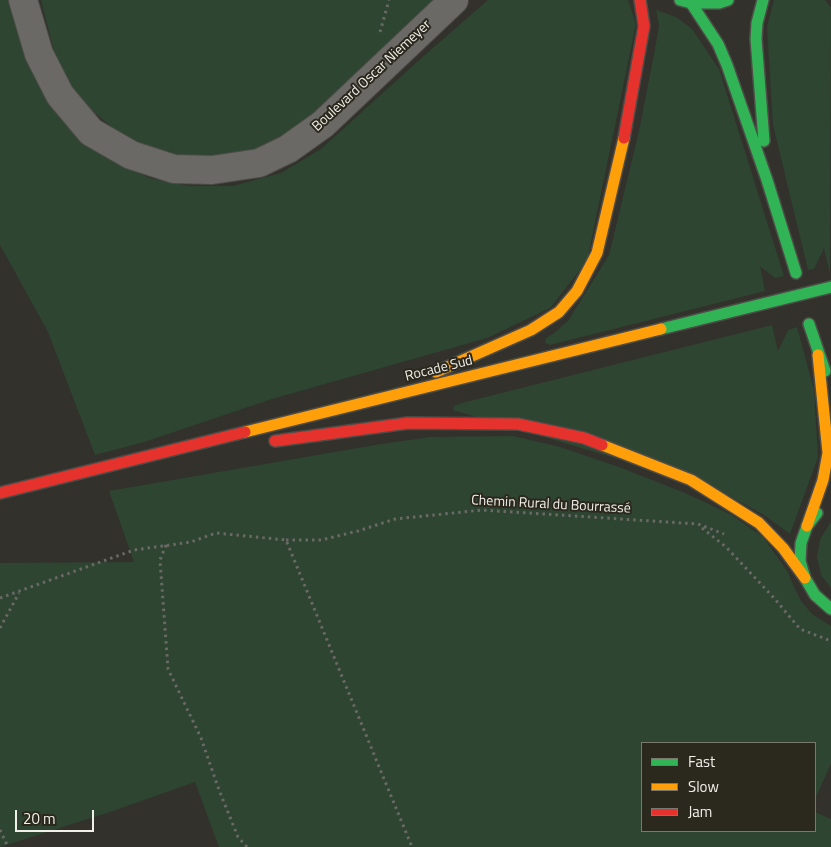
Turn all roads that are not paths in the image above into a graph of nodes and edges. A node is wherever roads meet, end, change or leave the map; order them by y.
1 (22, 0) edge
2 (454, 0) edge
3 (640, 0) edge
4 (728, 0) edge
5 (763, 0) edge
6 (686, 1) edge
7 (768, 180) junction
8 (796, 273) dead end
9 (831, 287) edge
10 (809, 324) dead end
11 (818, 355) junction
12 (831, 386) edge
13 (369, 402) junction
14 (261, 443) dead end
15 (232, 447) dead end
16 (115, 465) junction
17 (0, 493) edge
18 (825, 505) dead end
19 (807, 526) junction
20 (804, 578) junction
21 (831, 609) edge

1 - 2 street, Boulevard Oscar Niemeyer
3 - 13 main road
4 - 6 main road
5 - 7 main road
6 - 7 main road
7 - 8 main road
9 - 13 main road, Rocade Sud
10 - 11 main road
11 - 12 main road
11 - 19 main road
13 - 16 main road, Rocade Sud
14 - 20 main road
15 - 16 main road
16 - 17 main road, Rocade Sud
18 - 19 main road
19 - 20 main road
20 - 21 main road

